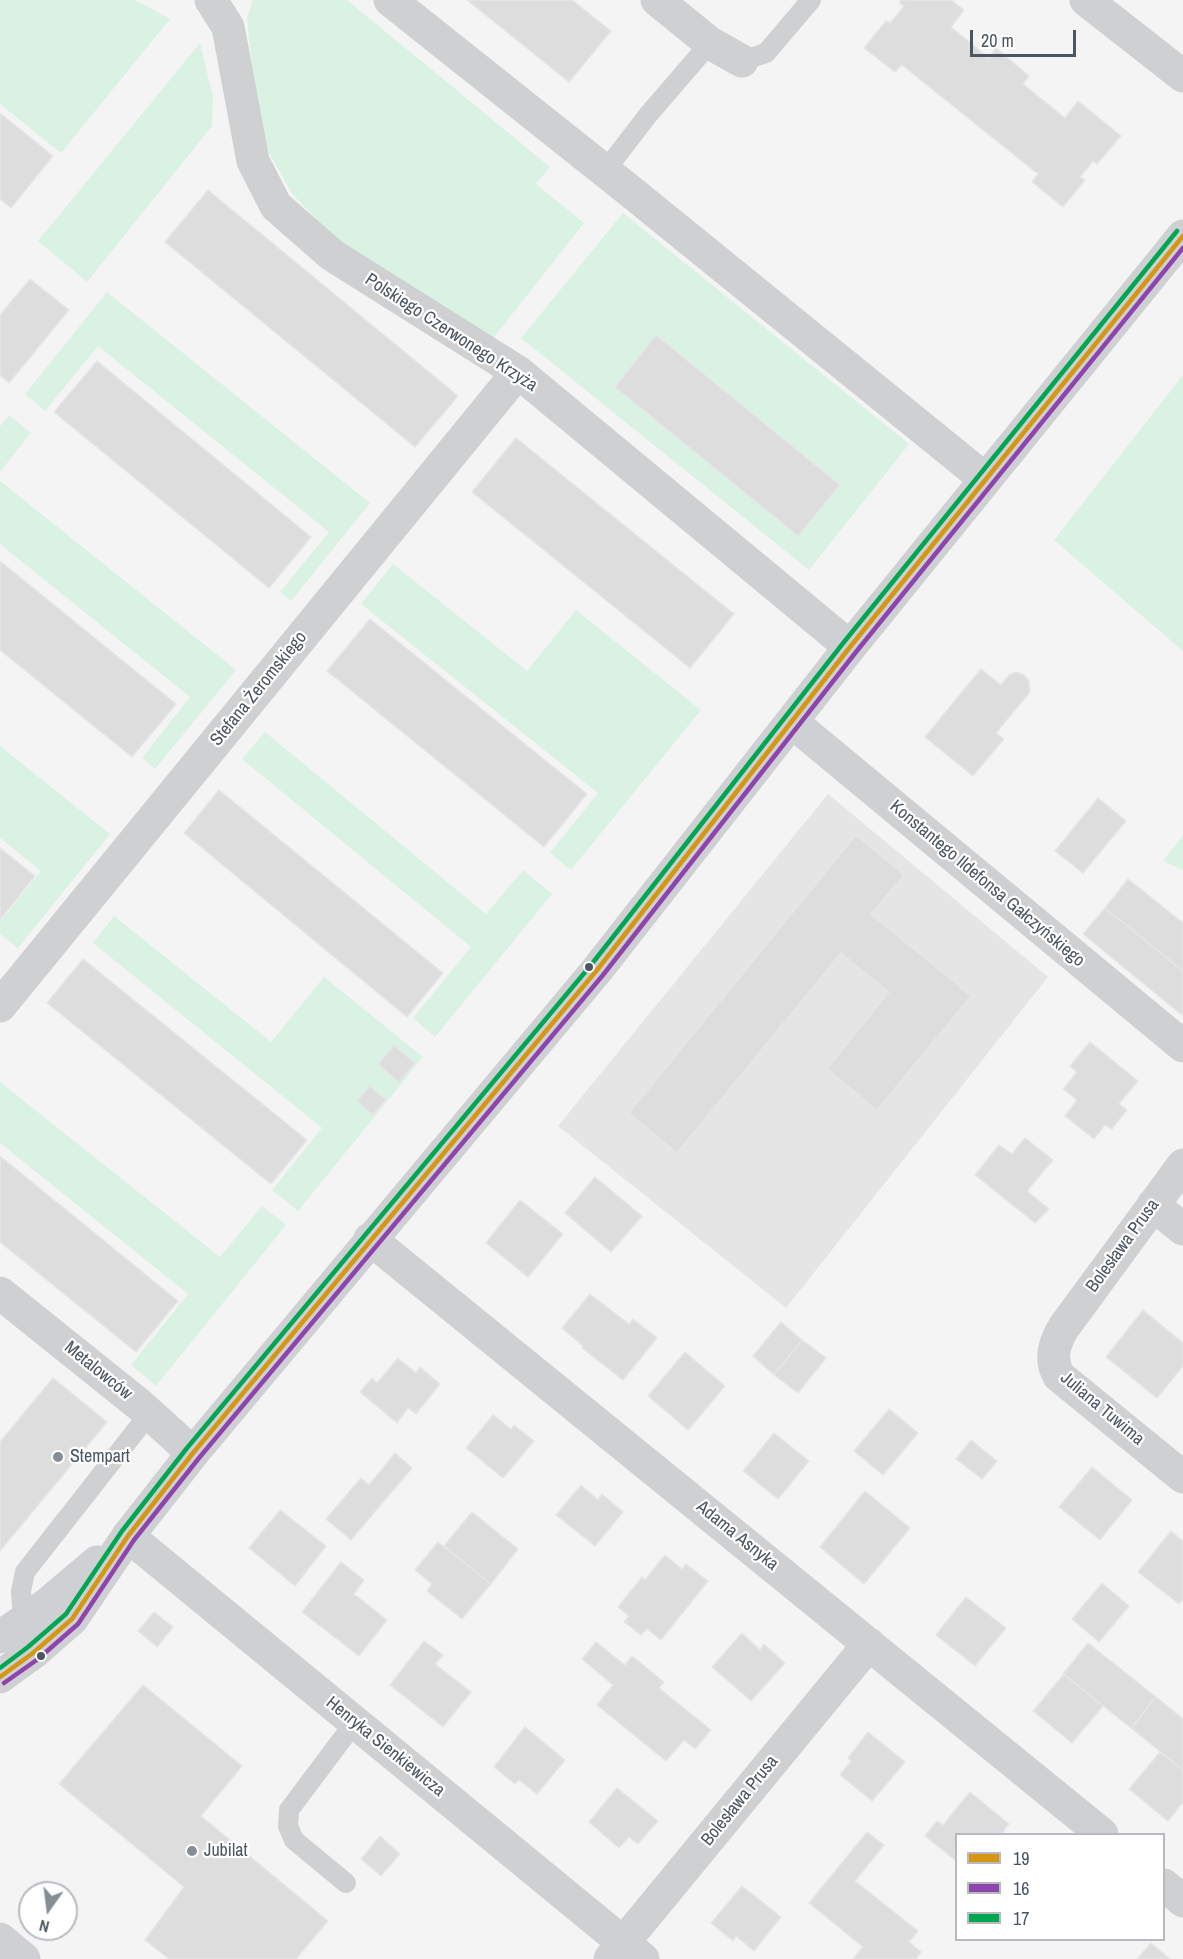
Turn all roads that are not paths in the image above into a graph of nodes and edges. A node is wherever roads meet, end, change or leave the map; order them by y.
1 (212, 0) edge
2 (390, 0) edge
3 (657, 0) edge
4 (811, 0) edge
5 (1086, 0) edge
6 (710, 43) junction
7 (742, 61) joint
8 (1183, 76) edge
9 (605, 171) junction
10 (1183, 236) edge
11 (518, 372) junction
12 (985, 479) junction
13 (850, 646) junction
14 (792, 722) junction
15 (0, 1006) edge
16 (1183, 1046) edge
17 (1183, 1165) edge
18 (1154, 1205) junction
19 (1183, 1229) edge
20 (370, 1239) junction
21 (0, 1293) edge
22 (1064, 1327) joint
23 (149, 1414) junction
24 (193, 1453) junction
25 (1183, 1478) edge
26 (128, 1536) junction
27 (12, 1629) edge
28 (869, 1644) junction
29 (0, 1677) edge
30 (354, 1722) junction
31 (1101, 1833) edge
32 (346, 1883) dead end
33 (1165, 1886) edge
34 (1183, 1901) edge
35 (0, 1939) edge
36 (626, 1954) edge
37 (24, 1959) edge

1 - 11 street, Polskiego Czerwonego Krzyża
2 - 9 street
3 - 6 street
4 - 7 lane
5 - 8 street
6 - 7 street
6 - 9 lane
9 - 12 street
10 - 12 street
11 - 13 street, Polskiego Czerwonego Krzyża
11 - 15 street, Stefana Żeromskiego
12 - 13 street
13 - 14 street
14 - 16 street, Konstantego Ildefonsa Gałczyńskiego
14 - 20 street
17 - 18 street, Bolesława Prusa
18 - 19 street
18 - 22 street, Bolesława Prusa
20 - 24 street
20 - 28 street, Adama Asnyka
21 - 23 street, Metalowców
22 - 25 street, Juliana Tuwima
23 - 24 street, Metalowców
23 - 27 lane
24 - 26 street
26 - 27 street
26 - 29 street
26 - 30 street, Henryka Sienkiewicza
28 - 31 street, Adama Asnyka
28 - 36 street, Bolesława Prusa
30 - 32 lane
30 - 36 street, Henryka Sienkiewicza
33 - 34 street
35 - 37 street

